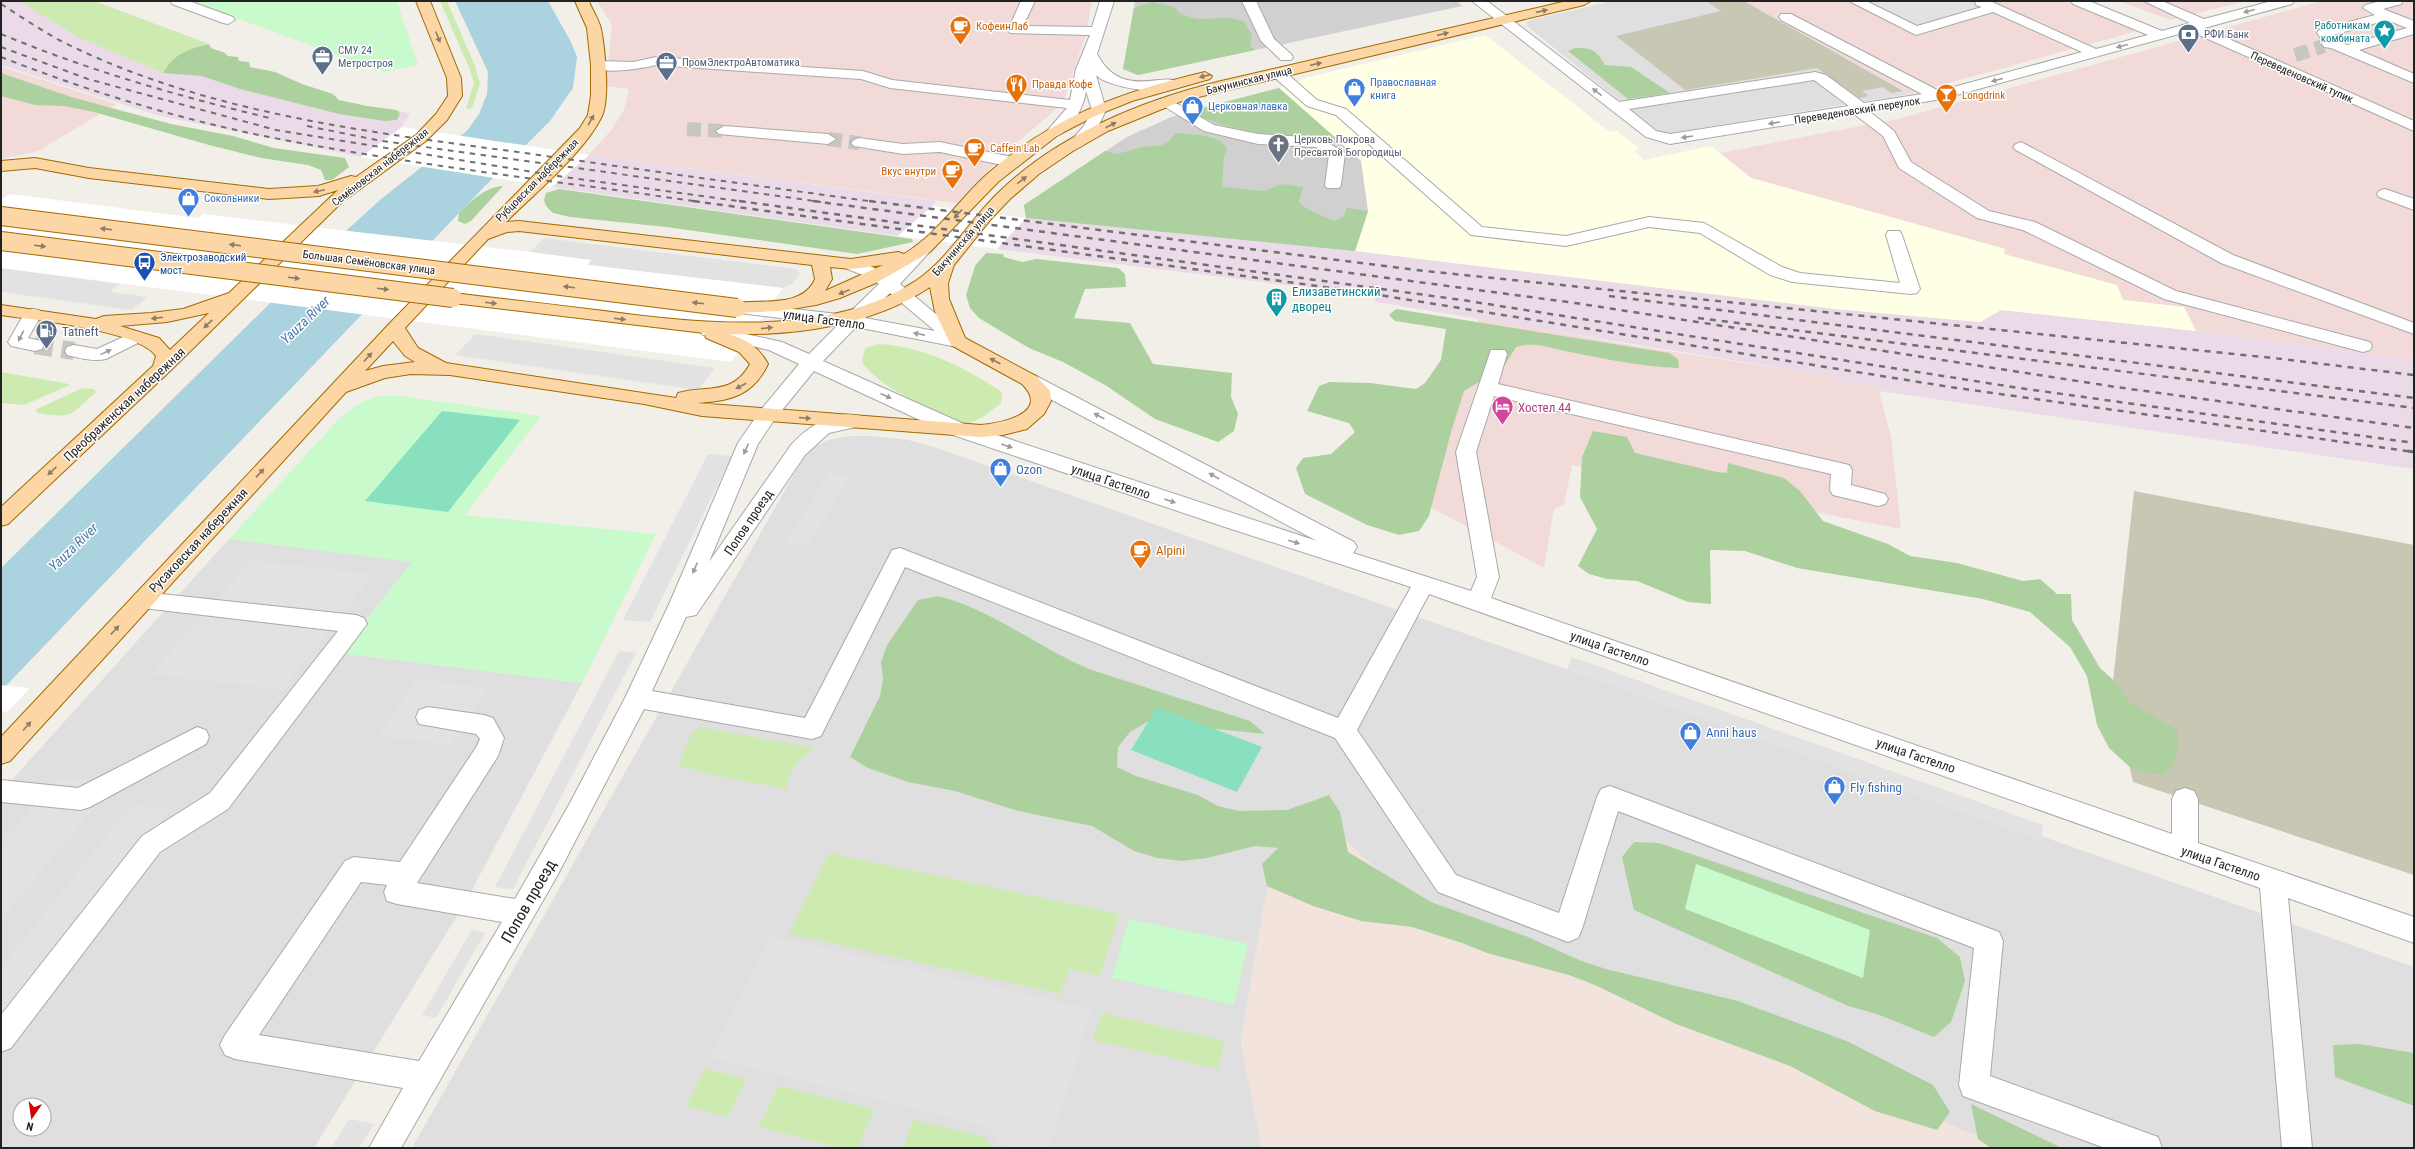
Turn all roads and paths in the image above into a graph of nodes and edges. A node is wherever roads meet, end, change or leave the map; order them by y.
1 (177, 1) edge
2 (423, 1) edge
3 (582, 1) edge
4 (1028, 1) edge
5 (1107, 1) edge
6 (1249, 1) edge
7 (1584, 1) edge
8 (1856, 1) edge
9 (1980, 1) edge
10 (2078, 1) edge
11 (2151, 1) edge
12 (2287, 1) edge
13 (2396, 1) edge
14 (1507, 4) dead end
15 (1484, 5) edge
16 (1994, 8) junction
17 (1470, 13) dead end
18 (2388, 15) junction
19 (1786, 17) dead end
20 (228, 20) dead end
21 (1504, 20) junction
22 (2197, 25) junction
23 (2414, 26) edge
24 (2414, 30) edge
25 (1098, 31) junction
26 (2160, 36) junction
27 (2347, 49) junction
28 (1301, 53) dead end
29 (2094, 53) junction
30 (1090, 54) junction
31 (2291, 56) tunnel mouth
32 (1286, 57) junction
33 (1268, 61) dead end
34 (2270, 63) junction
35 (598, 65) junction
36 (1247, 66) dead end
37 (1278, 73) junction
38 (2414, 79) edge
39 (1172, 84) junction
40 (1937, 96) junction
41 (1167, 102) junction
42 (1076, 105) junction
43 (1100, 107) junction
44 (1616, 107) junction
45 (1860, 110) junction
46 (2414, 127) edge
47 (724, 131) tunnel mouth
48 (1054, 132) junction
49 (828, 139) tunnel mouth
50 (1077, 142) junction
51 (860, 143) tunnel mouth
52 (2021, 147) dead end
53 (1012, 162) junction
54 (1, 166) edge
55 (89, 173) junction
56 (369, 173) junction
57 (1, 176) edge
58 (1333, 185) dead end
59 (529, 190) junction
60 (269, 194) junction
61 (2385, 194) dead end
62 (2414, 204) edge
63 (1, 216) edge
64 (555, 229) junction
65 (300, 234) junction
66 (1894, 235) dead end
67 (480, 238) junction
68 (1, 241) edge
69 (928, 246) junction
70 (817, 260) junction
71 (946, 263) junction
72 (851, 264) junction
73 (890, 285) junction
74 (246, 287) junction
75 (790, 305) junction
76 (737, 308) junction
77 (1, 310) edge
78 (32, 314) junction
79 (848, 318) junction
80 (88, 322) junction
81 (396, 327) junction
82 (700, 329) junction
83 (2414, 329) edge
84 (136, 337) junction
85 (957, 341) junction
86 (36, 345) tunnel mouth
87 (2363, 346) dead end
88 (74, 351) tunnel mouth
89 (1498, 354) dead end
90 (813, 362) junction
91 (162, 368) junction
92 (450, 370) junction
93 (1029, 380) junction
94 (862, 384) junction
95 (1487, 388) junction
96 (336, 390) junction
97 (644, 398) junction
98 (766, 415) junction
99 (853, 421) junction
100 (957, 429) junction
101 (1878, 499) dead end
102 (1, 519) edge
103 (1420, 582) junction
104 (143, 600) junction
105 (1478, 602) junction
106 (661, 648) junction
107 (637, 698) junction
108 (428, 717) dead end
109 (1344, 731) junction
110 (197, 737) dead end
111 (1, 754) edge
112 (1, 791) edge
113 (2185, 799) dead end
114 (2185, 850) junction
115 (407, 875) junction
116 (2273, 881) junction
117 (522, 913) junction
118 (2414, 930) edge
119 (1, 1038) edge
120 (426, 1077) junction
121 (384, 1148) edge
122 (2146, 1148) edge
123 (2298, 1148) edge

1 - 20 street
2 -> 56 main road, Семёновская набережная
3 - 35 main road, Рубцовская набережная
4 - 25 street
5 - 25 street
6 - 32 street
21 -> 7 main road, Бакунинская улица
8 - 16 street
9 - 16 street
10 - 26 street
11 - 22 street, Переведеновский тупик
12 -> 22 street, Переведеновский переулок
13 - 18 street
14 - 15 main road
15 - 17 main road
15 - 21 street, Переведеновский переулок
16 - 29 street
18 - 23 street
18 - 27 street
19 - 40 street
37 -> 21 main road, Бакунинская улица
44 -> 21 street, Переведеновский переулок
22 - 26 street, Переведеновский переулок
22 - 34 street, Переведеновский тупик
24 - 27 street
25 - 30 street
26 -> 29 street, Переведеновский переулок
27 - 38 street
28 - 32 main road, Бакунинская улица
29 -> 40 street, Переведеновский переулок
30 - 39 street
30 - 42 street
30 - 43 street
31 - 34 street
32 - 33 main road, Бакунинская улица
34 - 46 street, Переведеновский тупик
35 - 42 street
59 -> 35 main road, Рубцовская набережная
36 -> 39 main road, Бакунинская улица
37 - 41 main road, Бакунинская улица
37 - 66 street
39 - 43 main road, Бакунинская улица
40 - 45 street, Переведеновский переулок
50 -> 41 main road, Бакунинская улица
41 - 58 street
42 - 48 street
43 - 48 main road, Бакунинская улица
43 - 50 street
45 -> 44 street, Переведеновский переулок
44 - 45 street
45 - 87 street
47 - 49 street
48 - 53 main road, Бакунинская улица
71 -> 50 main road, Бакунинская улица
51 - 53 street
52 - 83 street
53 -> 69 main road, Бакунинская улица
54 - 55 main road
55 - 57 main road
55 - 60 main road
56 -> 60 main road
56 - 65 main road, Семёновская набережная
59 - 64 main road
59 - 67 main road, Рубцовская набережная
60 - 65 main road
61 - 62 street
76 -> 63 main road, Большая Семёновская улица, bridge
64 - 67 main road
64 - 70 main road
65 - 74 main road, Семёновская набережная
67 - 81 main road, Рубцовская набережная
68 -> 82 main road, Большая Семёновская улица, bridge
69 - 72 main road
69 - 73 street, Бакунинская улица
70 - 72 main road
70 - 75 main road
71 - 73 main road, Бакунинская улица
71 - 85 main road
72 - 73 street
73 -> 75 main road, Бакунинская улица
73 - 79 main road, Бакунинская улица
73 - 85 street
74 -> 80 main road
74 -> 91 main road, Преображенская набережная
75 - 76 main road, Бакунинская улица
76 - 79 street, улица Гастелло
77 - 78 main road
78 - 80 main road
78 -> 86 street
82 -> 79 main road, Бакунинская улица
85 -> 79 street, улица Гастелло
79 - 90 street, Бакунинская улица
79 - 94 street
80 - 84 main road
81 - 92 main road
96 -> 81 main road, Русаковская набережная
82 - 90 street, улица Гастелло
82 -> 97 main road
88 -> 84 street
84 - 91 main road
93 -> 85 main road, улица Гастелло
89 - 95 street
90 - 94 street, улица Гастелло
90 - 98 street, Попов проезд
91 -> 102 main road, Преображенская набережная
92 - 96 main road
92 - 97 main road
93 - 100 main road
103 -> 93 street, улица Гастелло
94 -> 100 street, улица Гастелло
95 - 101 street
95 - 105 street
104 -> 96 main road, Русаковская набережная
97 - 98 main road
98 -> 99 main road
98 -> 106 street, Попов проезд
99 - 100 main road
99 - 106 street, Попов проезд
100 -> 103 street, улица Гастелло
103 - 105 street, улица Гастелло
103 - 109 street
111 -> 104 main road, Русаковская набережная
104 - 119 street
105 - 114 street, улица Гастелло
106 - 107 street, Попов проезд
107 - 109 street
107 - 117 street, Попов проезд
108 - 115 street
109 - 122 street
110 - 112 street
113 - 114 street
114 - 116 street, улица Гастелло
115 - 117 street
115 - 120 street
116 - 118 street, улица Гастелло
116 - 123 street
117 - 120 street, Попов проезд
120 - 121 street, Попов проезд

